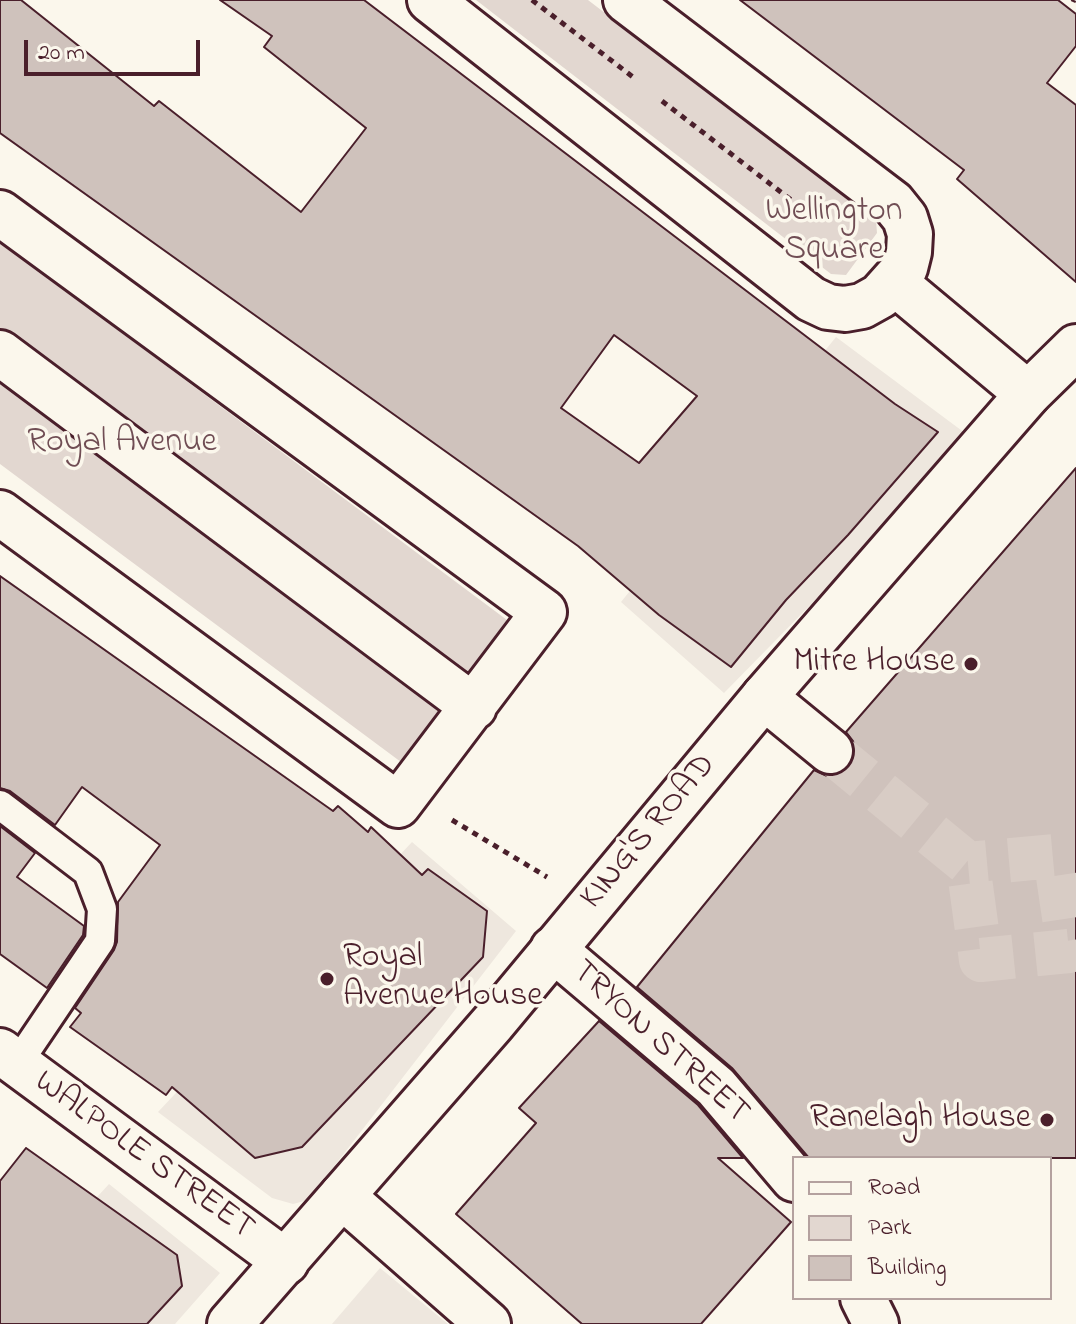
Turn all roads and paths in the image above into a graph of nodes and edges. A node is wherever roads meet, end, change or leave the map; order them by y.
1 (430, 0) edge
2 (532, 0) edge
3 (626, 0) edge
4 (633, 77) dead end
5 (662, 101) dead end
6 (0, 213) edge
7 (816, 219) dead end
8 (895, 283) junction
9 (1076, 347) edge
10 (0, 353) edge
11 (1028, 394) junction
12 (0, 513) edge
13 (764, 697) junction
14 (474, 707) junction
15 (830, 751) tunnel mouth
16 (0, 805) edge
17 (450, 819) dead end
18 (557, 884) dead end
19 (553, 949) junction
20 (8, 1058) edge
21 (792, 1177) edge
22 (342, 1196) junction
23 (286, 1262) junction
24 (864, 1300) edge
25 (230, 1324) edge
26 (488, 1324) edge
27 (876, 1324) edge

1 - 8 street
2 - 4 path
3 - 8 street
5 - 7 path
6 - 14 street
8 - 11 street
9 - 11 street, KING'S ROAD
10 - 14 street
11 - 13 street, KING'S ROAD
12 - 14 street
13 - 15 street
13 - 19 street, KING'S ROAD
16 - 20 lane
17 - 18 path
19 - 21 street, TRYON STREET
19 - 22 street, KING'S ROAD
20 - 23 street, WALPOLE STREET
22 - 23 street, KING'S ROAD
22 - 26 street
23 - 25 street, KING'S ROAD
24 - 27 street

